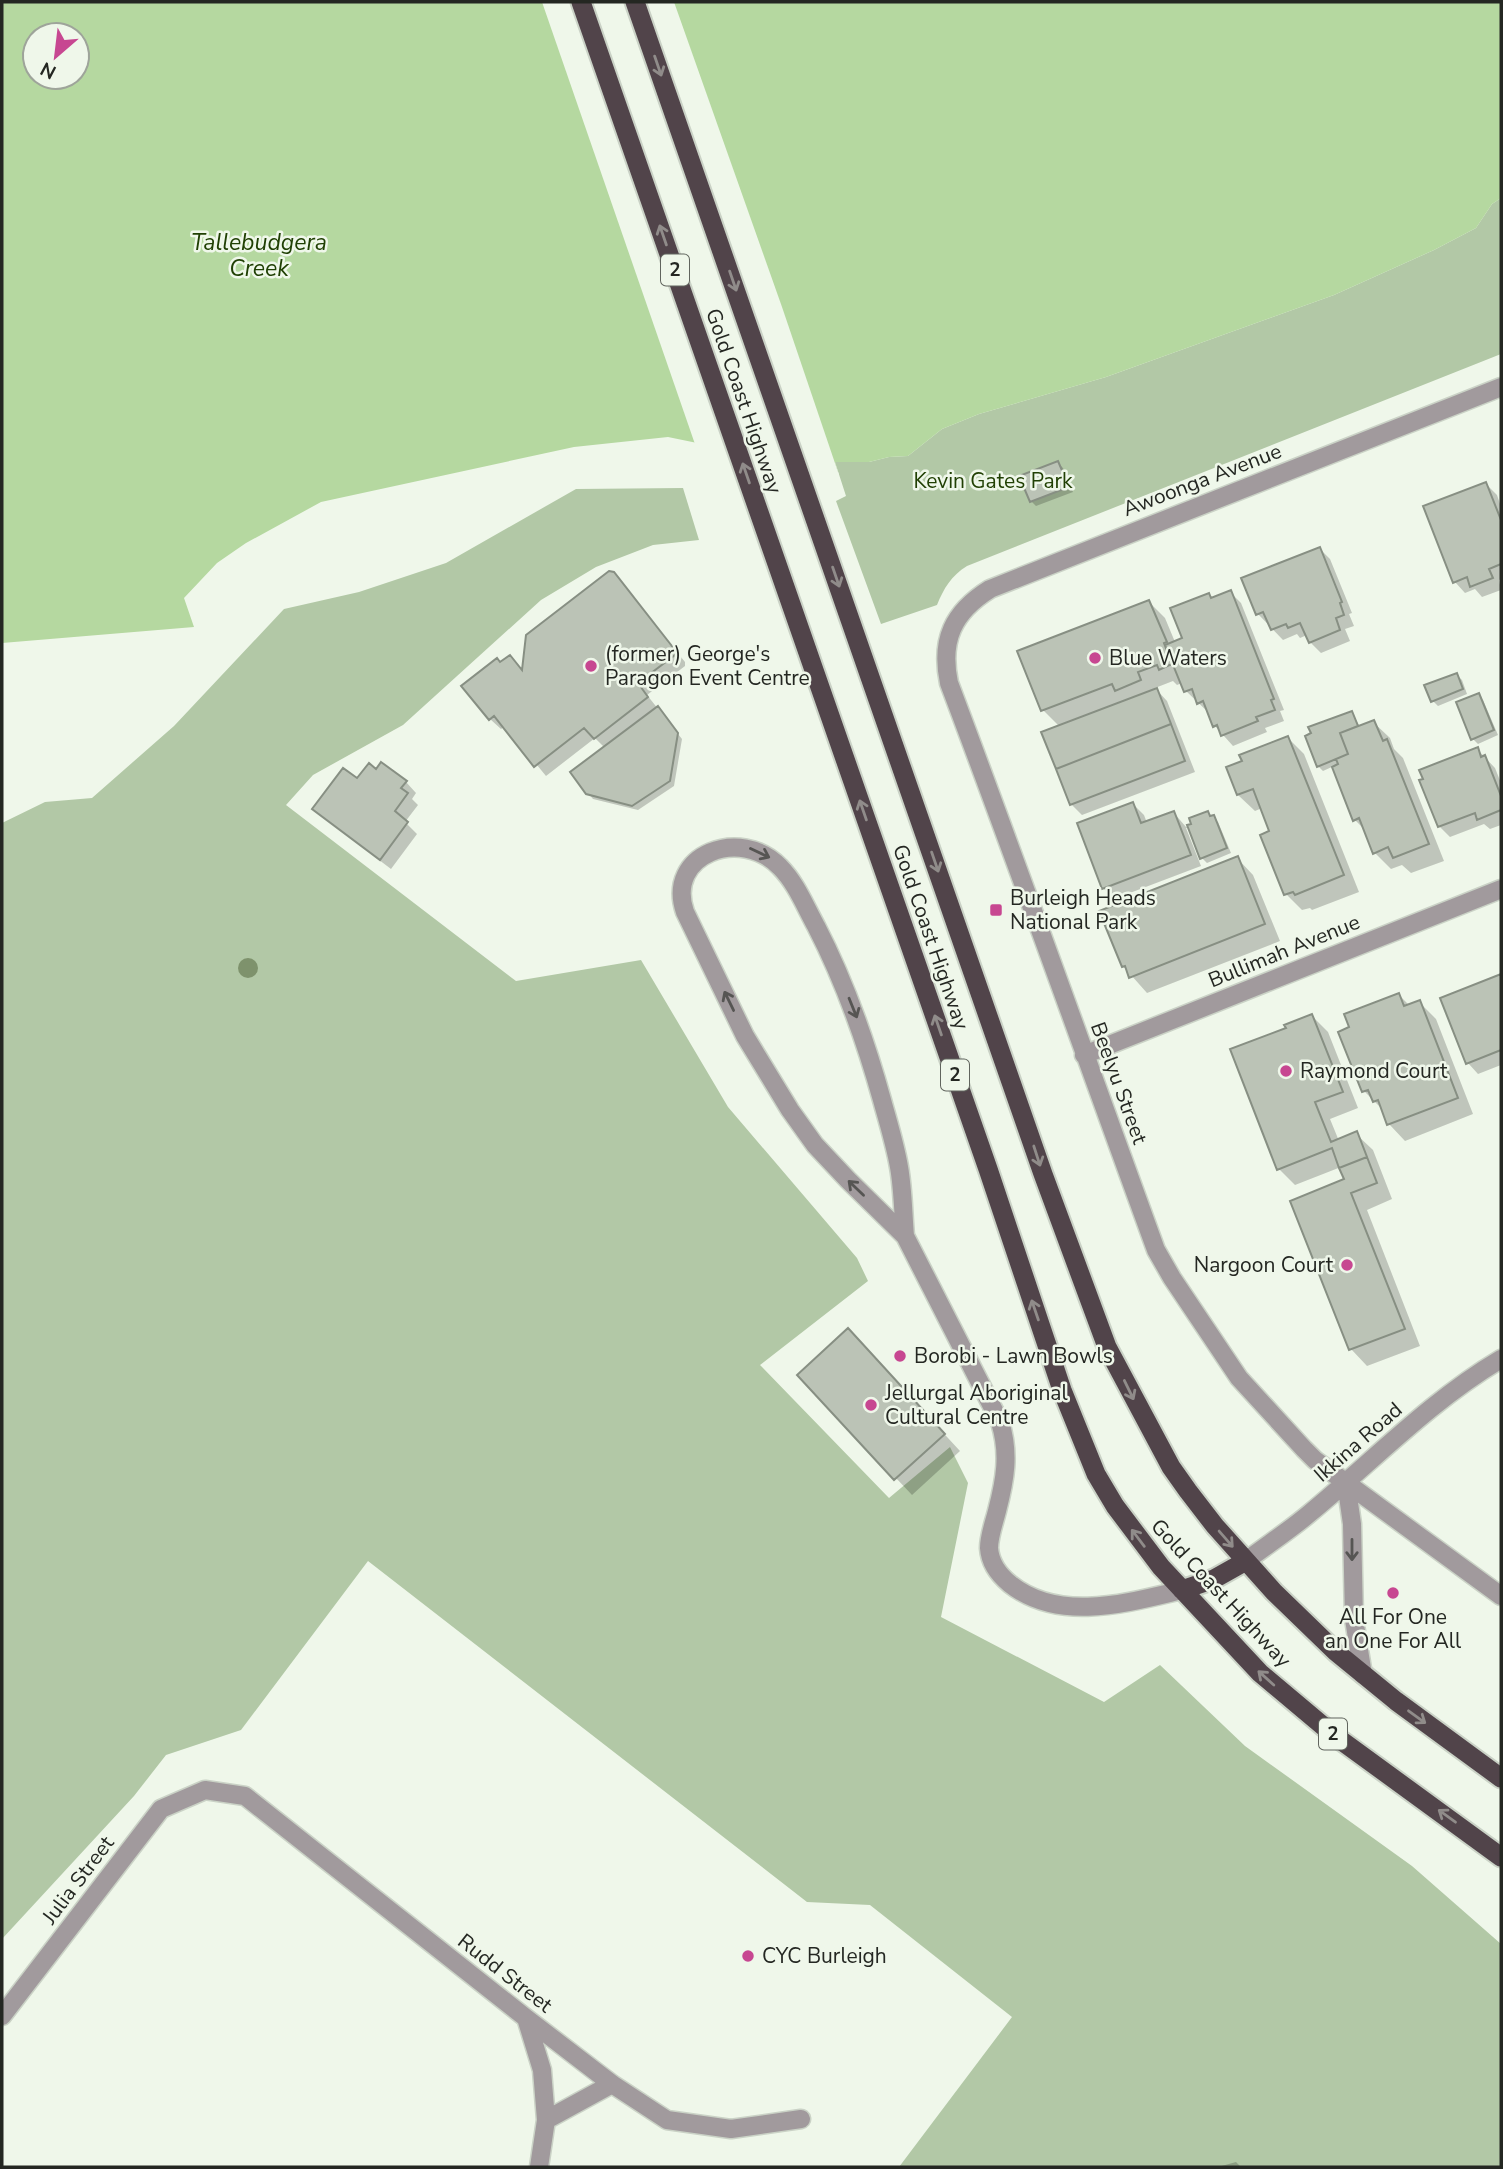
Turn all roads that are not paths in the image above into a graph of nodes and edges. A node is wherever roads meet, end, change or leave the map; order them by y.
1 (581, 2) edge
2 (635, 2) edge
3 (1501, 387) edge
4 (946, 646) joint
5 (1501, 889) edge
6 (1084, 1055) junction
7 (905, 1236) junction
8 (1501, 1359) edge
9 (1346, 1482) junction
10 (1245, 1560) junction
11 (1182, 1590) junction
12 (1501, 1596) edge
13 (1363, 1675) junction
14 (1501, 1778) edge
15 (205, 1790) joint
16 (1501, 1857) edge
17 (2, 2016) edge
18 (526, 2018) junction
19 (612, 2084) junction
20 (801, 2119) dead end
21 (546, 2120) junction
22 (539, 2167) edge

11 -> 1 highway, Gold Coast Highway / 2
2 -> 10 highway, Gold Coast Highway
3 - 4 street, Awoonga Avenue
4 - 6 street, Beelyu Street
5 - 6 street, Bullimah Avenue
6 - 9 street, Beelyu Street
7 -> 7 street
7 - 11 street
8 - 9 street, Ikkina Road
9 - 10 street, Ikkina Road
9 - 12 street, Beelyu Street
9 -> 13 street
10 - 11 highway
10 - 13 highway, Gold Coast Highway
16 -> 11 highway, Gold Coast Highway / 2
13 -> 14 highway, Gold Coast Highway
15 - 17 street, Julia Street
15 - 18 street, Rudd Street
18 - 19 street, Rudd Street
18 - 21 street
19 - 20 street, Rudd Street
19 - 21 street
21 - 22 street

